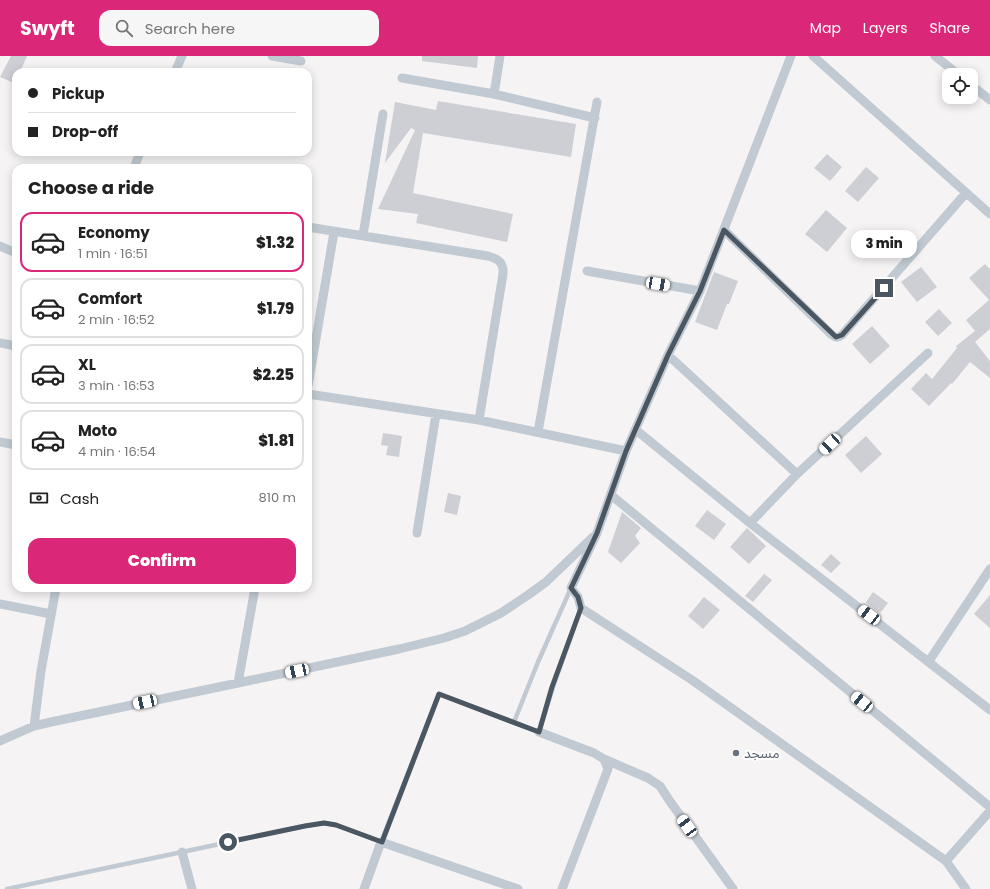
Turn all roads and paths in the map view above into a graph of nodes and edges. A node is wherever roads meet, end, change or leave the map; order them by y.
1 (182, 56) edge
2 (272, 56) edge
3 (500, 56) edge
4 (791, 56) edge
5 (813, 56) edge
6 (935, 56) edge
7 (302, 61) dead end
8 (177, 68) edge
9 (950, 68) edge
10 (402, 78) dead end
11 (978, 91) edge
12 (494, 94) junction
13 (990, 100) edge
14 (597, 102) dead end
15 (384, 114) dead end
16 (595, 118) junction
17 (966, 193) junction
18 (990, 214) edge
19 (312, 228) edge
20 (724, 230) junction
21 (334, 232) junction
22 (363, 235) junction
23 (0, 246) edge
24 (12, 251) edge
25 (587, 270) dead end
26 (700, 291) junction
27 (0, 344) edge
28 (12, 346) edge
29 (928, 354) dead end
30 (668, 355) junction
31 (312, 362) edge
32 (312, 395) edge
33 (436, 414) junction
34 (478, 420) junction
35 (636, 430) junction
36 (538, 432) junction
37 (0, 442) edge
38 (12, 444) edge
39 (626, 451) junction
40 (797, 474) junction
41 (611, 495) junction
42 (750, 523) junction
43 (418, 533) dead end
44 (597, 533) junction
45 (990, 569) edge
46 (571, 588) junction
47 (55, 592) edge
48 (254, 592) edge
49 (0, 604) edge
50 (581, 608) junction
51 (51, 614) junction
52 (929, 661) junction
53 (238, 683) junction
54 (990, 710) edge
55 (514, 722) junction
56 (34, 726) junction
57 (539, 732) junction
58 (0, 741) edge
59 (604, 759) junction
60 (990, 807) edge
61 (990, 811) edge
62 (382, 842) junction
63 (182, 852) junction
64 (946, 861) junction
65 (7, 889) edge
66 (192, 889) edge
67 (364, 889) edge
68 (518, 889) edge
69 (562, 889) edge
70 (733, 889) edge
71 (966, 889) edge

1 - 8 street
2 - 7 street
3 - 12 street
4 - 20 street
5 - 17 street
6 - 9 street
10 - 12 street
11 - 13 street
12 - 16 street
14 - 16 street
15 - 22 street
16 - 36 street
17 - 18 street
17 - 20 street
19 - 21 street
20 - 26 street
21 - 22 street
21 - 31 street
22 - 34 street
23 - 24 street
25 - 26 street
26 - 30 street
27 - 28 street
29 - 40 street
30 - 35 street
30 - 40 street
32 - 33 street
33 - 34 street
33 - 43 street
34 - 36 street
35 - 39 street
35 - 42 street
36 - 39 street
37 - 38 street
39 - 41 street
40 - 42 street
41 - 44 street
41 - 60 street
42 - 52 street
44 - 46 street
44 - 53 street
45 - 52 street
46 - 50 street
46 - 55 lane
47 - 51 street
48 - 53 street
49 - 51 street
50 - 57 lane
50 - 64 street
51 - 56 street
52 - 54 street
53 - 56 street
55 - 57 lane
55 - 62 lane
56 - 58 street
57 - 59 street
59 - 69 street
59 - 70 street
61 - 64 street
62 - 63 lane
62 - 67 street
62 - 68 street
63 - 65 lane
63 - 66 street
64 - 71 street

